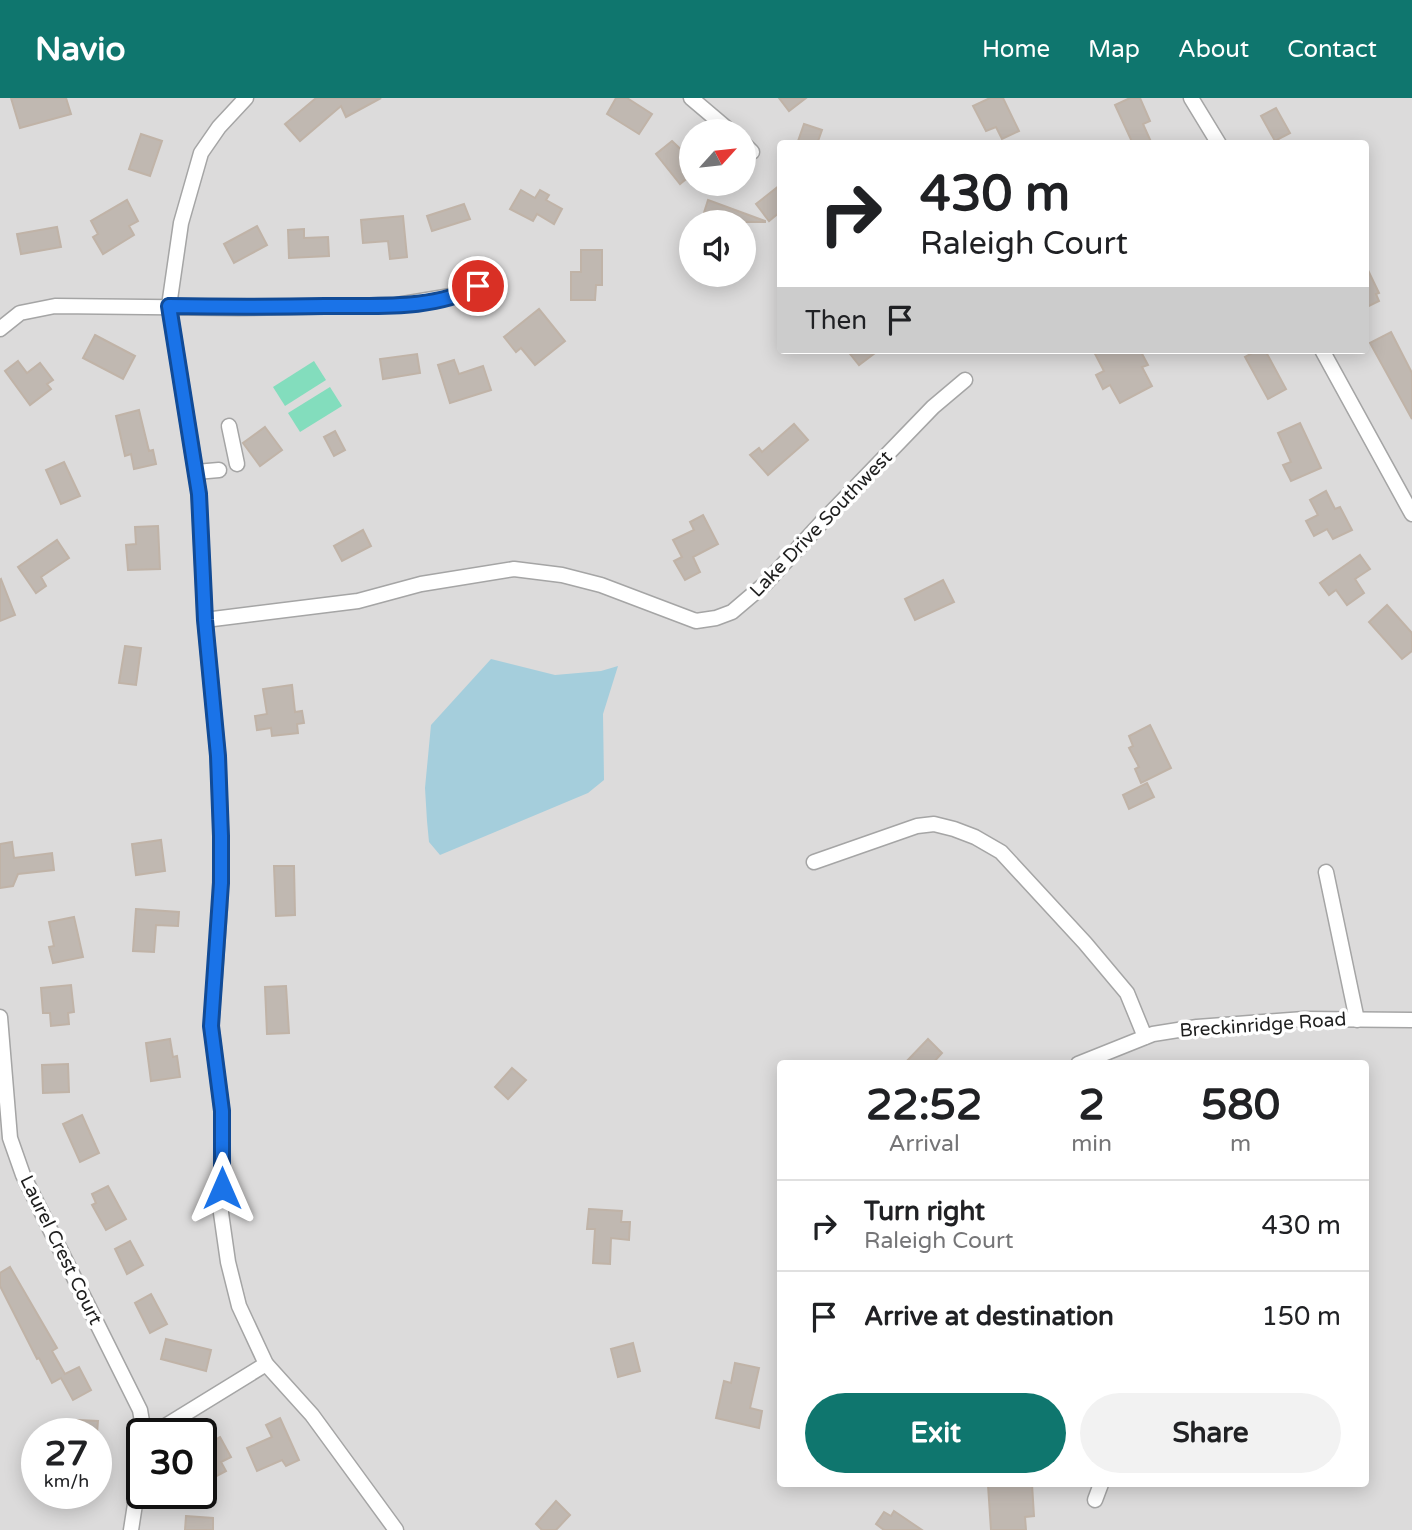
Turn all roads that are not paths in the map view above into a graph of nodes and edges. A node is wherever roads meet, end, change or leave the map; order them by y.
1 (246, 98) edge
2 (691, 98) edge
3 (1191, 98) edge
4 (716, 119) edge
5 (1217, 140) edge
6 (492, 278) dead end
7 (169, 306) junction
8 (0, 329) edge
9 (1324, 354) edge
10 (965, 380) dead end
11 (229, 426) dead end
12 (237, 464) dead end
13 (219, 470) dead end
14 (195, 472) junction
15 (1412, 514) edge
16 (205, 620) junction
17 (814, 862) dead end
18 (1326, 872) dead end
19 (0, 1017) edge
20 (1357, 1020) junction
21 (1412, 1020) edge
22 (1145, 1037) junction
23 (1088, 1060) edge
24 (266, 1364) junction
25 (141, 1418) edge
26 (178, 1418) edge
27 (1100, 1487) edge
28 (1095, 1500) dead end
29 (134, 1509) edge
30 (131, 1530) edge
31 (396, 1530) edge

1 - 7 street
2 - 4 street
3 - 5 street
6 - 7 street
7 - 8 street
7 - 14 street
9 - 15 street
10 - 16 street, Lake Drive Southwest
11 - 12 street
13 - 14 street
14 - 16 street
16 - 24 street
17 - 22 street
18 - 20 street
19 - 25 street, Laurel Crest Court
20 - 21 street, Breckinridge Road
20 - 22 street, Breckinridge Road
22 - 23 street, Breckinridge Road
24 - 26 street
24 - 31 street
27 - 28 street
29 - 30 street

